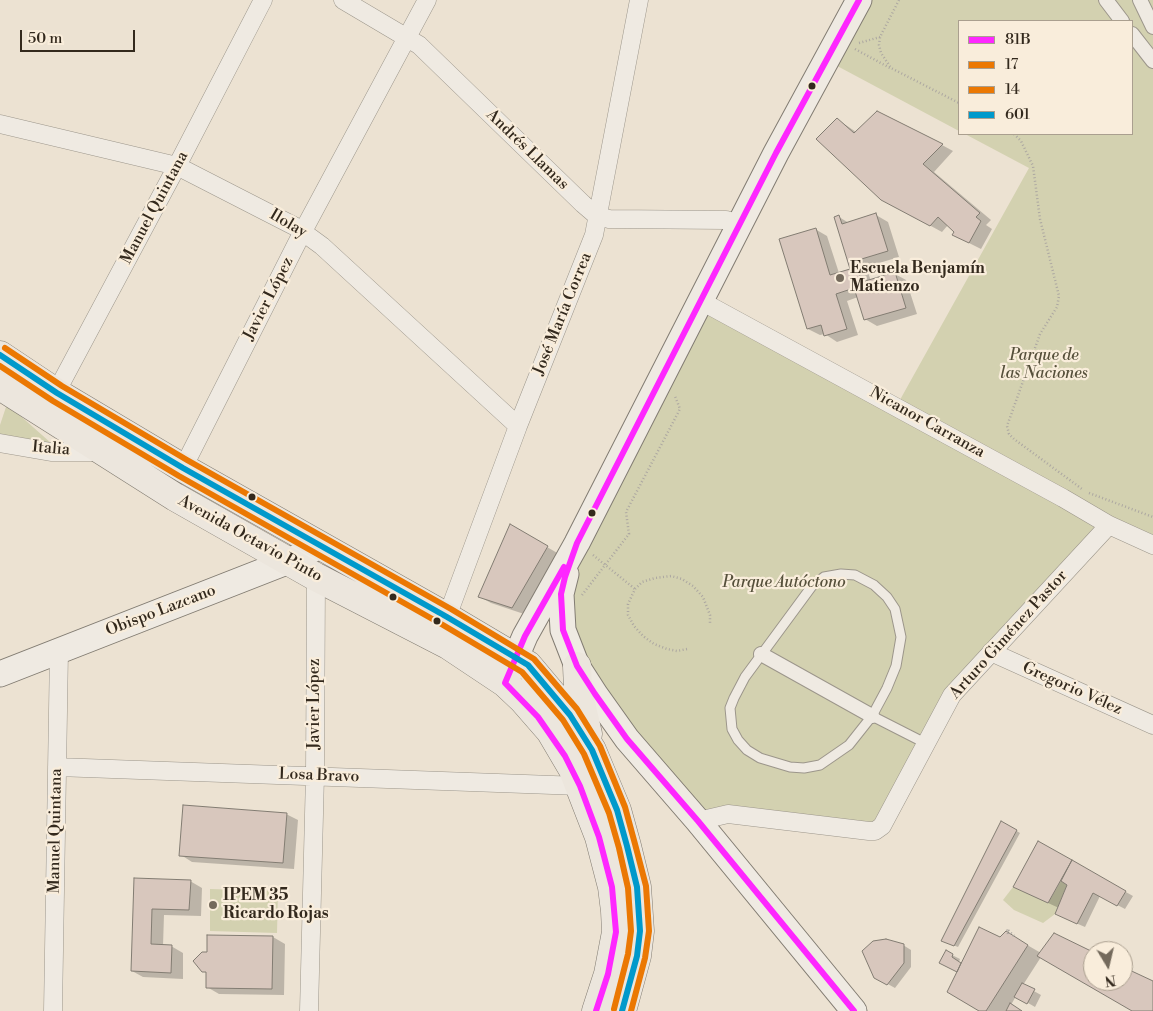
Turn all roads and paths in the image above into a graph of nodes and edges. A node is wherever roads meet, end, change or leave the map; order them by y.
1 (263, 0) edge
2 (343, 0) edge
3 (427, 0) edge
4 (639, 0) edge
5 (860, 0) edge
6 (899, 0) edge
7 (1106, 0) edge
8 (1140, 0) edge
9 (1121, 20) edge
10 (1153, 27) edge
11 (1133, 35) edge
12 (880, 37) junction
13 (408, 38) junction
14 (843, 43) junction
15 (1153, 61) edge
16 (891, 68) junction
17 (958, 102) edge
18 (0, 124) edge
19 (1015, 135) edge
20 (177, 166) junction
21 (598, 216) junction
22 (740, 224) junction
23 (302, 233) junction
24 (701, 301) junction
25 (0, 355) edge
26 (0, 386) edge
27 (669, 400) dead end
28 (50, 403) junction
29 (518, 426) junction
30 (0, 443) edge
31 (102, 452) junction
32 (183, 468) junction
33 (1153, 518) edge
34 (1109, 525) junction
35 (577, 543) junction
36 (1153, 545) edge
37 (320, 546) junction
38 (289, 561) junction
39 (605, 565) junction
40 (316, 577) junction
41 (635, 589) junction
42 (579, 600) dead end
43 (447, 617) junction
44 (710, 625) dead end
45 (687, 649) dead end
46 (59, 651) junction
47 (991, 652) junction
48 (761, 654) junction
49 (522, 661) junction
50 (0, 674) edge
51 (578, 678) junction
52 (505, 683) junction
53 (872, 716) junction
54 (1153, 726) edge
55 (927, 744) junction
56 (592, 750) junction
57 (57, 767) junction
58 (315, 775) junction
59 (580, 786) junction
60 (698, 821) junction
61 (1008, 934) dead end
62 (1014, 936) dead end
63 (53, 1011) edge
64 (309, 1011) edge
65 (596, 1011) edge
66 (622, 1011) edge
67 (854, 1011) edge

1 - 20 street, Manuel Quintana
2 - 13 street, Andrés Llamas
3 - 13 street, Javier López
4 - 21 street, José María Correa
5 - 14 main road
6 - 12 path
7 - 9 street
8 - 10 street
11 - 15 street
12 - 14 path
12 - 16 path
13 - 21 street, Andrés Llamas
13 - 23 street, Javier López
14 - 16 path
14 - 22 main road
16 - 17 path
18 - 20 street, Ilolay
19 - 33 path
20 - 23 street, Ilolay
20 - 28 street, Manuel Quintana
21 - 22 street
21 - 29 street, José María Correa
22 - 24 main road
23 - 29 street, Ilolay
23 - 32 street, Javier López
24 - 34 street, Nicanor Carranza
24 - 35 main road
25 - 28 main road, Avenida Octavio Pinto
26 - 28 main road, Avenida Octavio Pinto
27 - 39 path
28 - 31 main road, Avenida Octavio Pinto
28 - 32 main road, Avenida Octavio Pinto
29 - 43 street, José María Correa
30 - 31 street, Italia
31 - 38 main road, Avenida Octavio Pinto
32 - 37 main road, Avenida Octavio Pinto
34 - 36 street, Nicanor Carranza
34 - 47 street, Arturo Giménez Pastor
35 - 39 path
35 - 49 main road
35 - 51 main road
37 - 38 main road, Obispo Lazcano
37 - 43 main road, Avenida Octavio Pinto
38 - 40 main road, Avenida Octavio Pinto
38 - 46 main road, Obispo Lazcano
39 - 41 path
39 - 42 path
40 - 52 main road, Avenida Octavio Pinto
40 - 58 street, Javier López
41 - 44 path
41 - 45 path
43 - 49 main road, Avenida Octavio Pinto
46 - 50 main road, Obispo Lazcano
46 - 57 street, Manuel Quintana
47 - 54 street, Gregorio Vélez
47 - 55 street, Arturo Giménez Pastor
48 - 53 street
48 - 53 lane
48 - 53 lane
49 - 51 main road
49 - 52 main road
49 - 56 main road, Avenida Octavio Pinto
51 - 56 main road
51 - 60 main road
52 - 59 main road, Avenida Octavio Pinto
53 - 55 lane
55 - 60 street, Arturo Giménez Pastor
56 - 66 main road
57 - 58 street, Losa Bravo
57 - 63 street, Manuel Quintana
58 - 59 street, Losa Bravo
58 - 64 street, Javier López
59 - 65 main road, Avenida Octavio Pinto
60 - 67 main road
61 - 62 path

